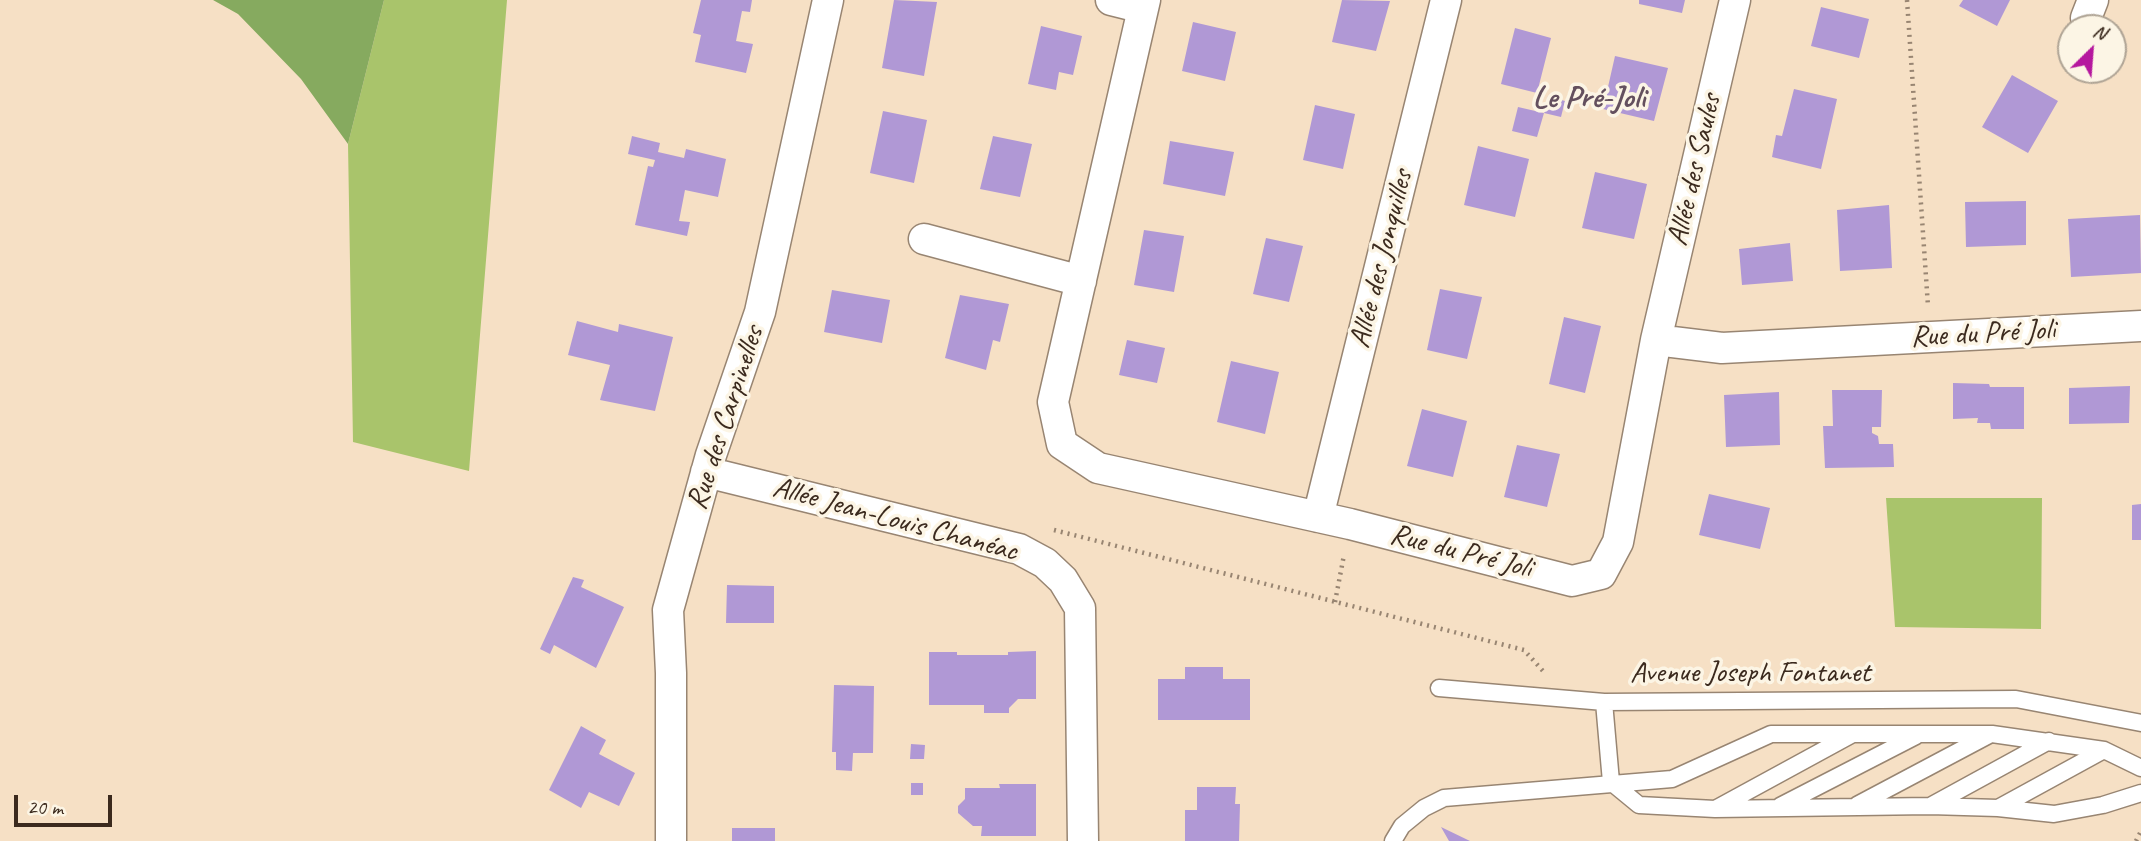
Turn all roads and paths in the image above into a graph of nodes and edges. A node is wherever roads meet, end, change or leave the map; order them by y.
1 (828, 0) edge
2 (1111, 0) edge
3 (1446, 0) edge
4 (1735, 0) edge
5 (1907, 0) edge
6 (1144, 4) edge
7 (924, 239) dead end
8 (1081, 281) junction
9 (2141, 326) edge
10 (1930, 337) junction
11 (1656, 340) junction
12 (706, 472) junction
13 (1318, 517) junction
14 (1350, 524) junction
15 (1050, 529) dead end
16 (1335, 602) junction
17 (1439, 688) dead end
18 (1569, 701) junction
19 (1604, 702) junction
20 (2141, 723) edge
21 (1922, 733) junction
22 (1854, 734) junction
23 (1992, 734) junction
24 (2049, 741) junction
25 (2105, 750) junction
26 (2141, 768) edge
27 (1611, 782) junction
28 (2141, 793) edge
29 (1930, 806) junction
30 (1852, 807) junction
31 (1998, 808) junction
32 (1715, 809) junction
33 (1775, 809) junction
34 (2141, 831) edge
35 (671, 841) edge
36 (1083, 841) edge
37 (1394, 841) edge
38 (2136, 841) edge

1 - 12 street, Rue des Carpinelles
2 - 6 street
3 - 13 street, Allée des Jonquilles
4 - 11 street, Allée des Saules
5 - 10 path
6 - 8 street, Rue du Pré Joli
7 - 8 street
8 - 13 street, Rue du Pré Joli
9 - 10 street, Rue du Pré Joli
10 - 11 street, Rue du Pré Joli
11 - 14 street, Rue du Pré Joli
12 - 35 street, Rue des Carpinelles
12 - 36 street, Allée Jean-Louis Chanéac
13 - 14 street, Rue du Pré Joli
14 - 16 path
15 - 16 path
16 - 18 path
17 - 18 lane
18 - 19 lane
19 - 20 lane, Avenue Joseph Fontanet
19 - 27 lane, Avenue Joseph Fontanet
21 - 22 lane, Avenue Joseph Fontanet
21 - 23 lane, Avenue Joseph Fontanet
21 - 33 lane
22 - 27 lane, Avenue Joseph Fontanet
22 - 32 lane
23 - 24 lane, Avenue Joseph Fontanet
23 - 30 lane
24 - 25 lane, Avenue Joseph Fontanet
24 - 29 lane
25 - 26 lane, Avenue Joseph Fontanet
25 - 31 lane
27 - 32 lane
27 - 37 lane
28 - 31 lane
29 - 30 lane
29 - 31 lane
30 - 33 lane
32 - 33 lane
34 - 38 path

